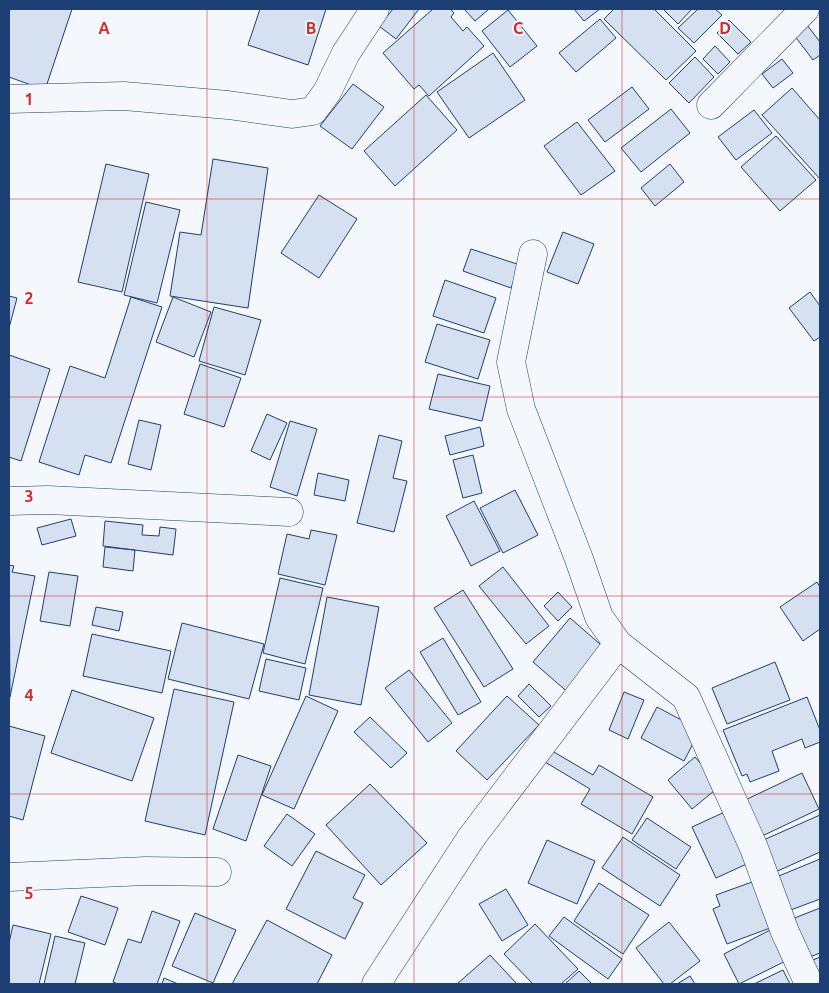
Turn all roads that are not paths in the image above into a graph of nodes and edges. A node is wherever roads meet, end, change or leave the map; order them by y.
1 (375, 9) edge
2 (805, 9) edge
3 (9, 99) edge
4 (711, 105) dead end
5 (533, 254) dead end
6 (9, 501) edge
7 (289, 512) dead end
8 (618, 644) junction
9 (217, 872) dead end
10 (9, 877) edge
11 (376, 984) edge
12 (809, 984) edge

1 - 3 street
2 - 4 street
5 - 8 street
6 - 7 street
8 - 11 street
8 - 12 street
9 - 10 street

